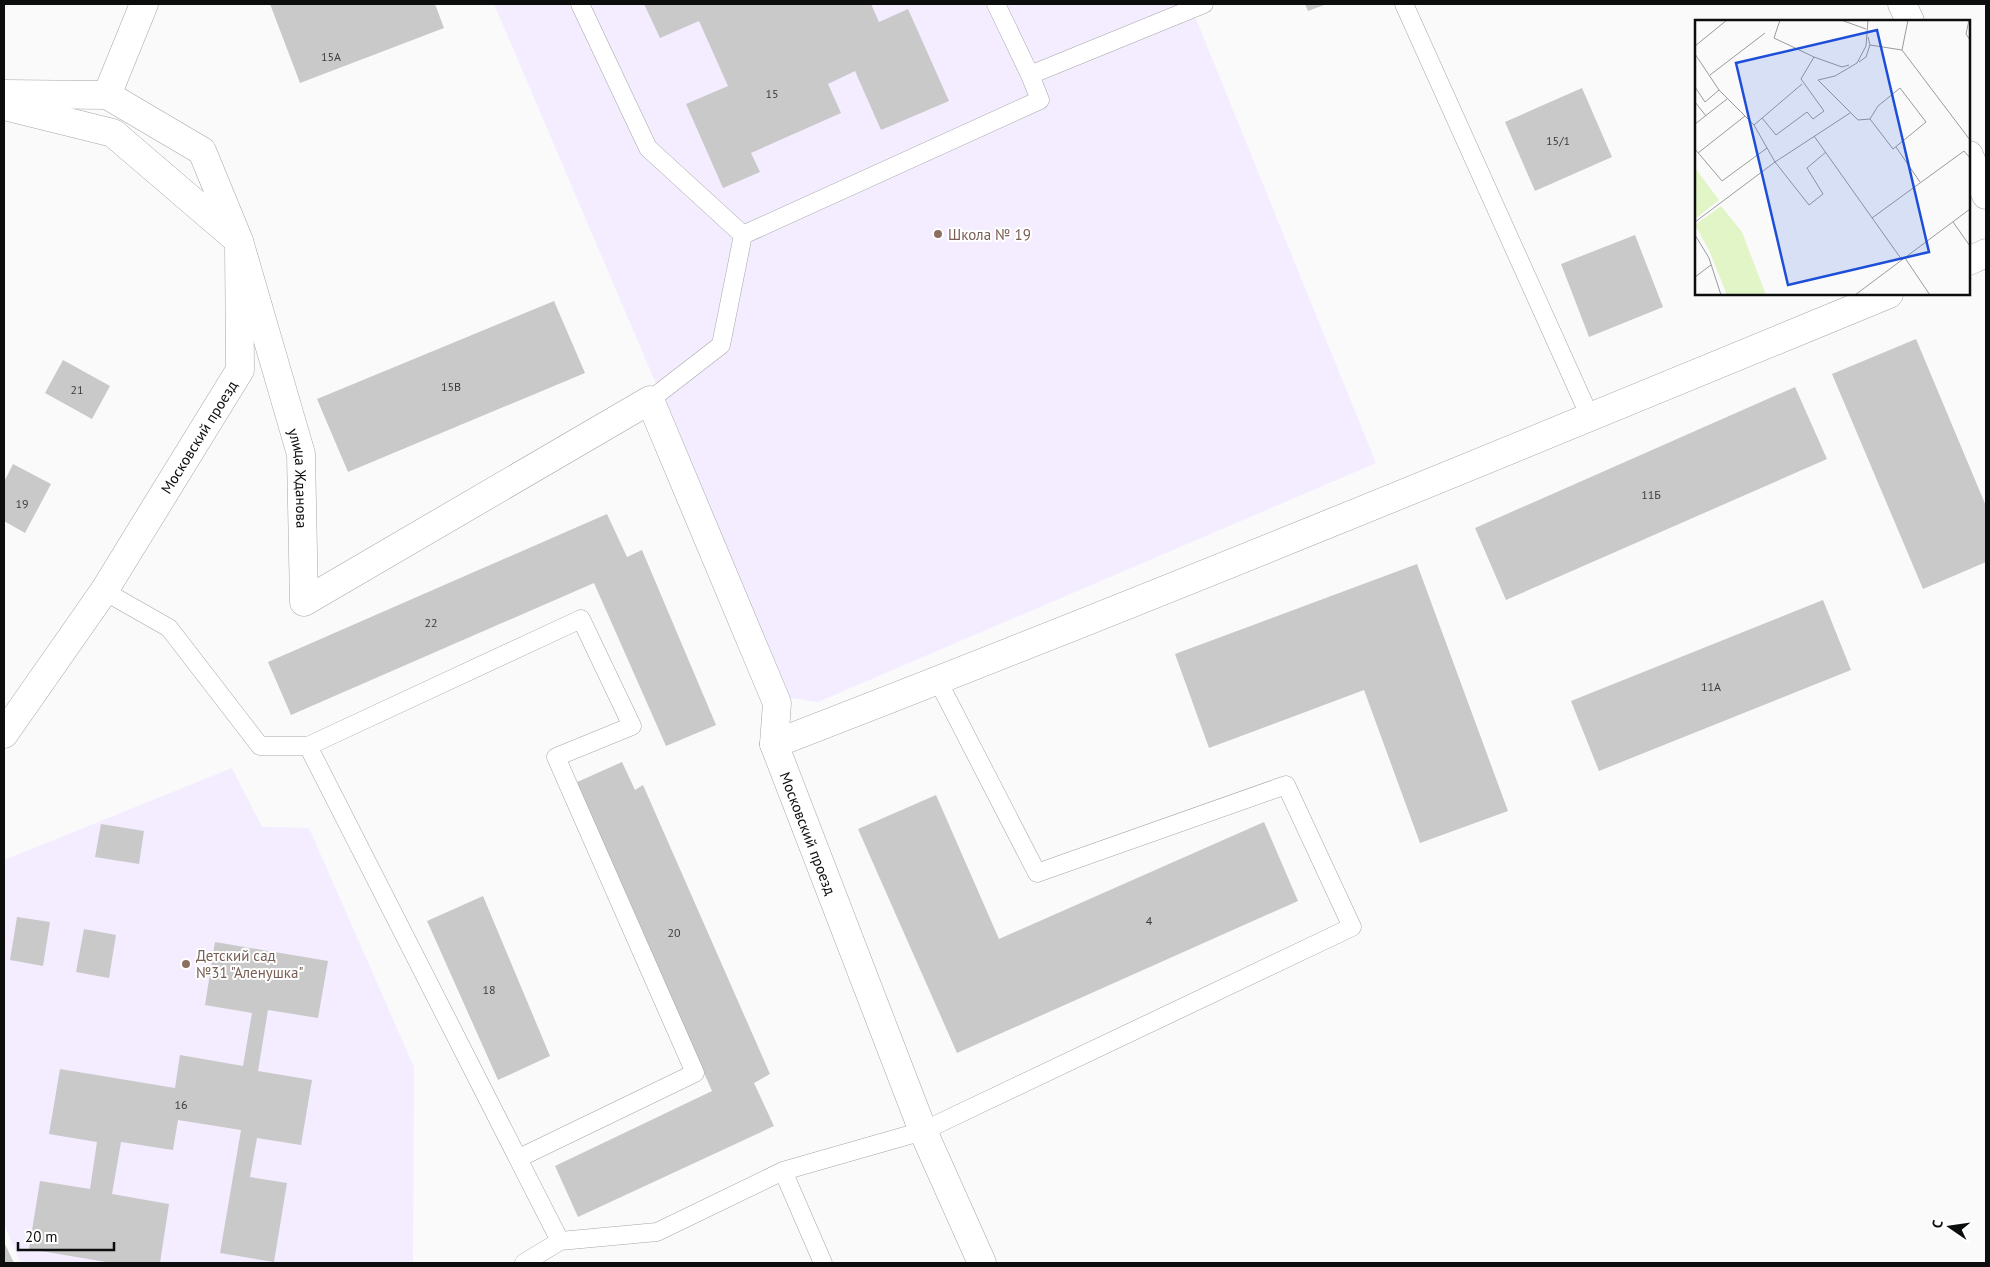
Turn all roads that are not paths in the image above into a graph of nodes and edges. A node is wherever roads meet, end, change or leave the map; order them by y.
1 (144, 4) edge
2 (580, 4) edge
3 (996, 4) edge
4 (1204, 4) edge
5 (1404, 4) edge
6 (1902, 4) edge
7 (1910, 20) edge
8 (1030, 75) junction
9 (4, 94) edge
10 (107, 95) junction
11 (4, 106) edge
12 (1970, 157) edge
13 (1986, 195) edge
14 (743, 235) junction
15 (239, 241) junction
16 (1986, 253) edge
17 (1970, 261) edge
18 (1887, 295) edge
19 (650, 400) junction
20 (1590, 418) junction
21 (104, 591) junction
22 (938, 681) junction
23 (4, 734) edge
24 (774, 744) junction
25 (308, 746) junction
26 (922, 1131) junction
27 (519, 1158) junction
28 (783, 1171) junction
29 (560, 1241) junction
30 (524, 1263) edge
31 (823, 1263) edge
32 (982, 1263) edge

1 - 10 street
2 - 14 lane
3 - 8 lane
4 - 8 lane
5 - 20 lane
6 - 7 street
8 - 14 lane
9 - 10 street, Московский проезд
10 - 15 street, Московский проезд
11 - 15 street
12 - 13 street
14 - 19 lane
15 - 19 street, улица Жданова
15 - 21 street, Московский проезд
16 - 17 street
18 - 20 street
19 - 24 street, Московский проезд
20 - 22 street
21 - 23 street, Московский проезд
21 - 25 lane
22 - 24 street
22 - 26 lane
24 - 26 street, Московский проезд
25 - 27 lane
25 - 27 lane
26 - 28 lane
26 - 32 street, Московский проезд
27 - 29 lane
28 - 29 lane
28 - 31 lane
29 - 30 lane

